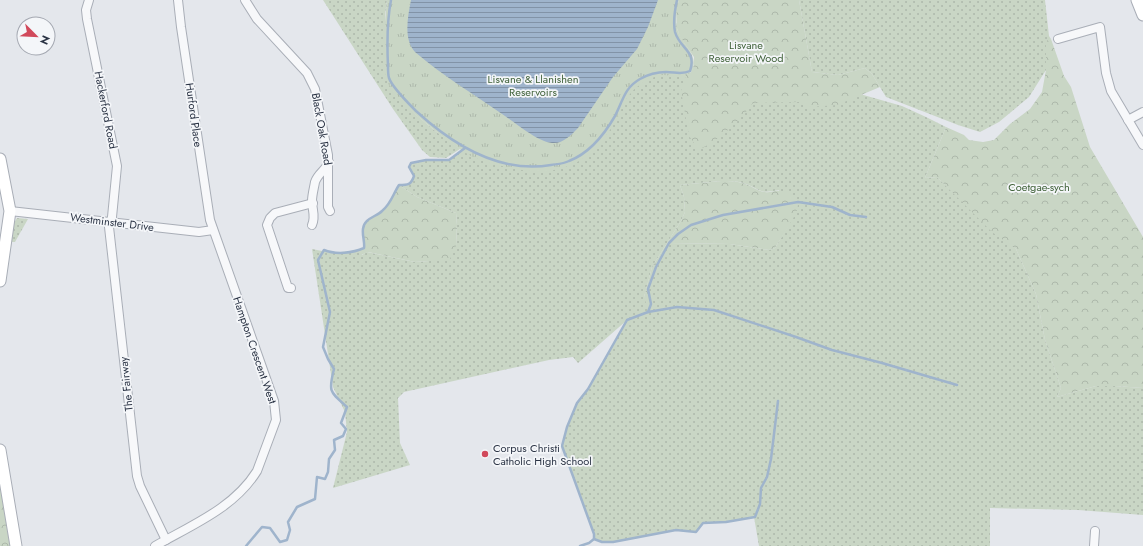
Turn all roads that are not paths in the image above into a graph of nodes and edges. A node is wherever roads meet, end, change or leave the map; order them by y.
1 (89, 0) edge
2 (178, 0) edge
3 (245, 0) edge
4 (1137, 0) edge
5 (1143, 15) edge
6 (1058, 39) dead end
7 (1143, 112) edge
8 (1128, 120) junction
9 (1143, 144) edge
10 (0, 159) edge
11 (329, 161) junction
12 (312, 203) junction
13 (10, 211) junction
14 (330, 211) dead end
15 (111, 222) junction
16 (312, 225) dead end
17 (213, 230) junction
18 (0, 281) edge
19 (292, 288) dead end
20 (0, 450) edge
21 (1095, 531) dead end
22 (166, 540) junction
23 (16, 546) edge
24 (155, 546) edge
25 (1094, 546) edge

1 - 15 street, Hackerford Road
2 - 17 street, Hurford Place
3 - 11 street, Black Oak Road
4 - 5 street
6 - 8 street
7 - 8 street
8 - 9 street
10 - 13 street
11 - 12 street
11 - 14 street, Black Oak Road
12 - 16 street
12 - 19 street
13 - 15 street, Westminster Drive
13 - 18 street
15 - 17 street, Westminster Drive
15 - 22 street, The Fairway
17 - 22 street, Hampton Crescent West
20 - 23 street
21 - 25 street
22 - 24 street, Hampton Crescent West

